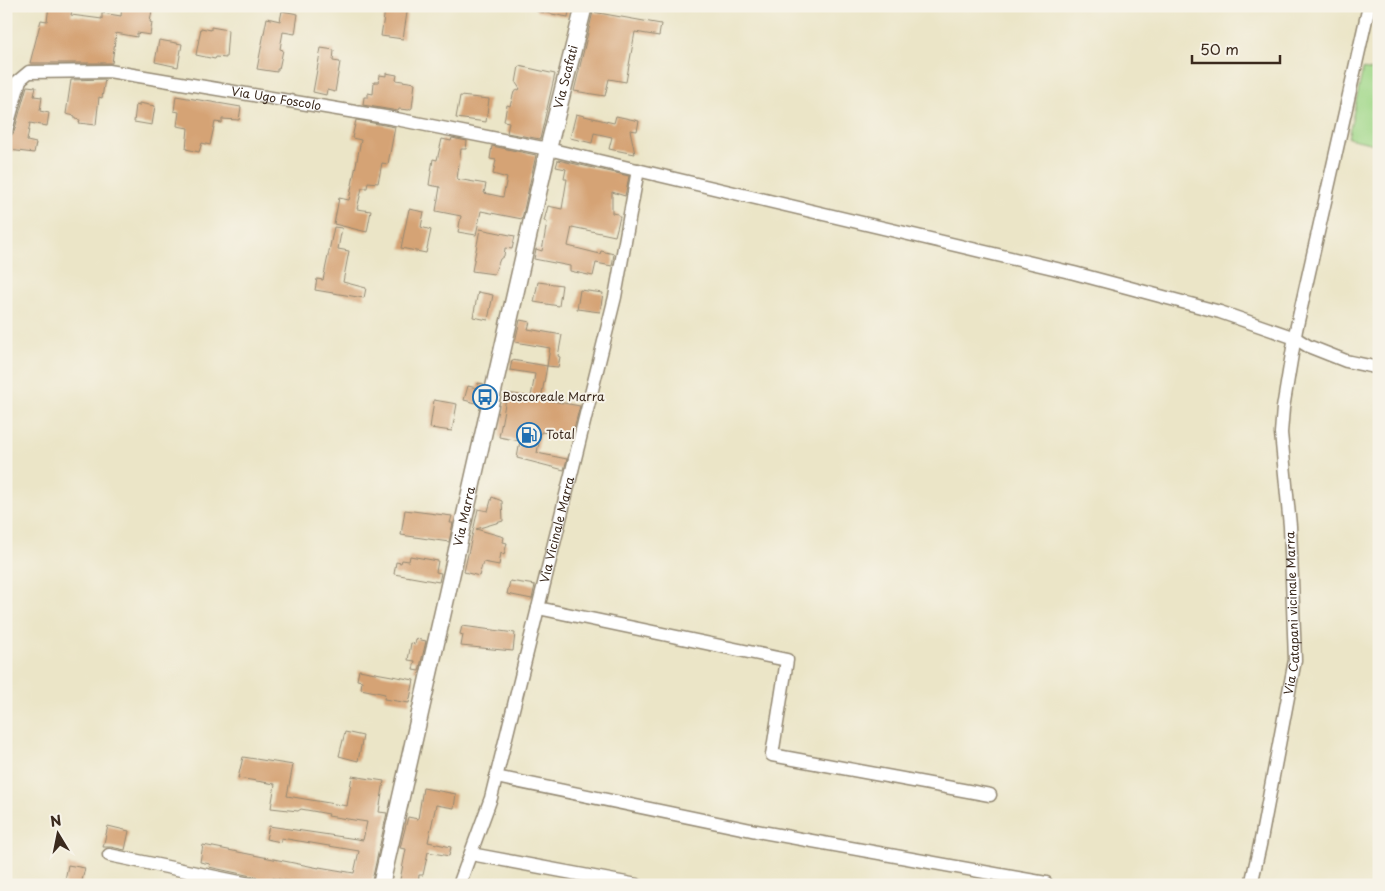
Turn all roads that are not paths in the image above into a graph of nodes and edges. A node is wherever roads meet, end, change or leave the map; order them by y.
1 (584, 6) edge
2 (1369, 6) edge
3 (20, 80) junction
4 (6, 86) edge
5 (6, 130) edge
6 (548, 149) junction
7 (638, 170) junction
8 (1295, 338) junction
9 (1379, 368) edge
10 (538, 608) junction
11 (496, 777) junction
12 (990, 795) dead end
13 (471, 854) junction
14 (109, 855) dead end
15 (1046, 883) dead end
16 (254, 885) edge
17 (381, 885) edge
18 (459, 885) edge
19 (637, 885) edge
20 (1251, 885) edge

1 - 6 main road, Via Scafati
2 - 8 street, Via Catapani vicinale Marra
3 - 4 street, Via Ugo Foscolo
3 - 5 street
3 - 6 street, Via Ugo Foscolo
6 - 7 street, Via Ugo Foscolo
6 - 17 main road, Via Marra
7 - 8 street, Via Ugo Foscolo
7 - 10 street, Via Vicinale Marra
8 - 9 street, Via Ugo Foscolo
8 - 20 street, Via Catapani vicinale Marra
10 - 11 street, Via Vicinale Marra
10 - 12 street
11 - 13 street, Via Vicinale Marra
11 - 15 street
13 - 18 street, Via Vicinale Marra
13 - 19 street
14 - 16 street

